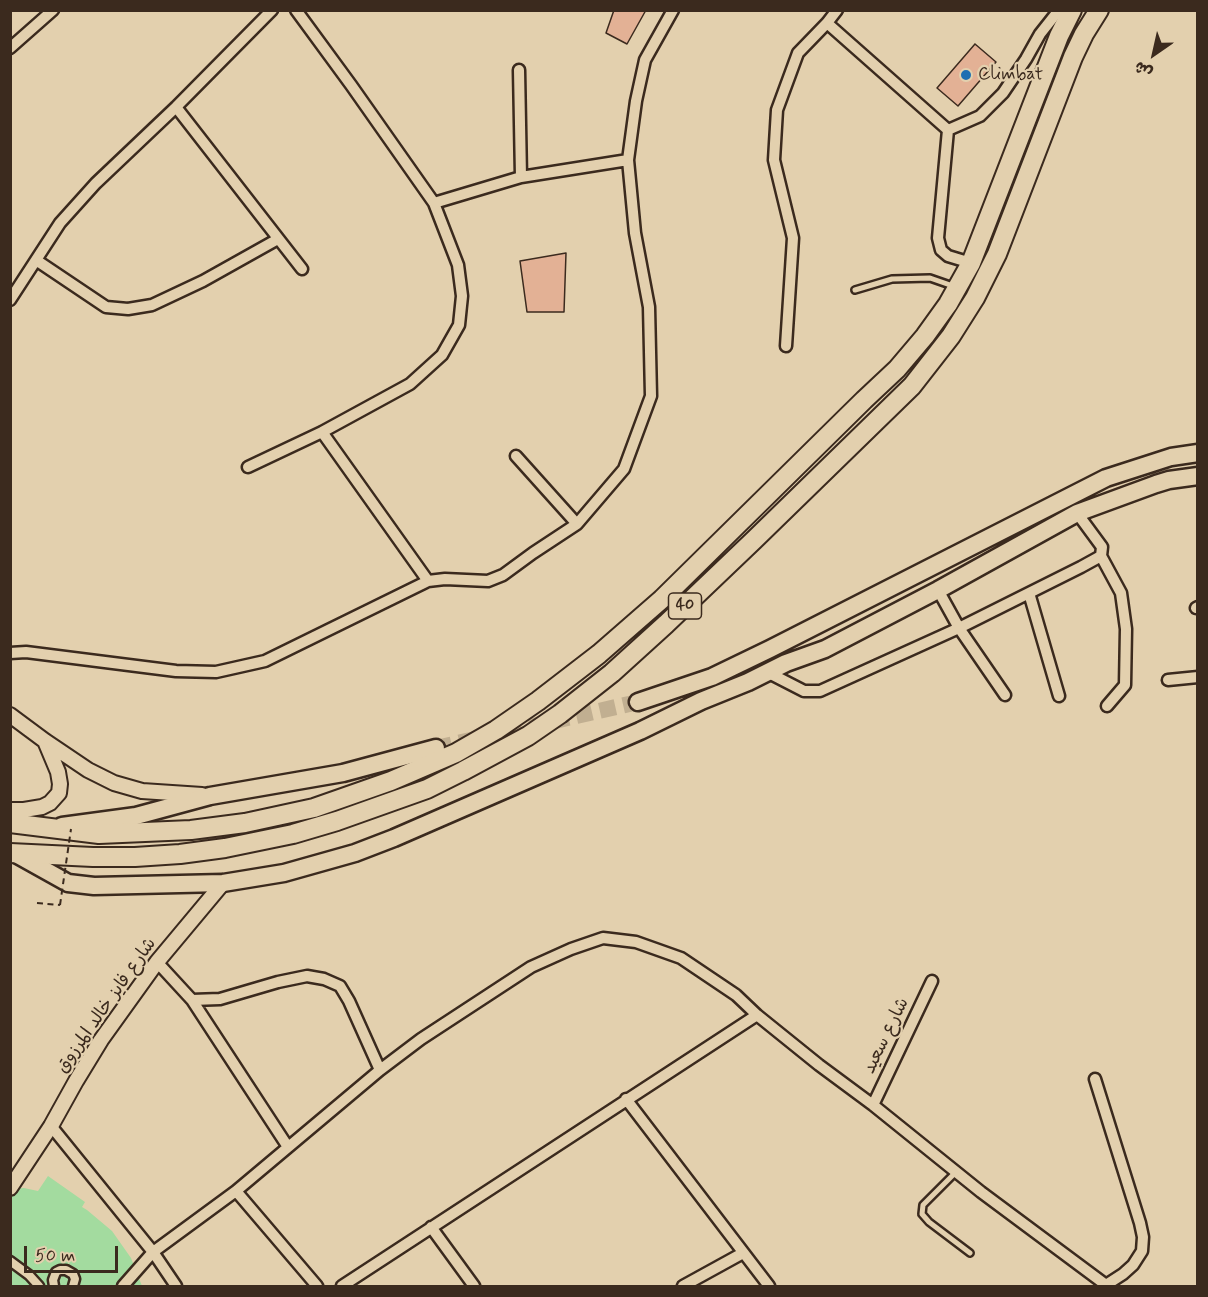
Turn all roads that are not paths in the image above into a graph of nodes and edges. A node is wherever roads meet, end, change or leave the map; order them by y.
1 (53, 10) edge
2 (272, 10) edge
3 (296, 10) edge
4 (673, 10) edge
5 (837, 10) edge
6 (1059, 10) edge
7 (1072, 10) edge
8 (1099, 10) edge
9 (827, 23) junction
10 (10, 48) edge
11 (519, 70) dead end
12 (176, 107) junction
13 (948, 130) junction
14 (628, 160) junction
15 (521, 177) junction
16 (434, 203) junction
17 (278, 238) junction
18 (36, 260) junction
19 (971, 263) junction
20 (302, 269) dead end
21 (957, 288) junction
22 (855, 290) dead end
23 (10, 300) edge
24 (786, 345) dead end
25 (322, 432) junction
26 (1197, 453) edge
27 (516, 456) dead end
28 (248, 466) dead end
29 (1197, 476) edge
30 (1077, 513) junction
31 (577, 524) junction
32 (1101, 556) junction
33 (428, 581) junction
34 (938, 590) junction
35 (1029, 593) junction
36 (959, 628) junction
37 (10, 653) edge
38 (767, 672) junction
39 (1197, 677) edge
40 (1168, 680) dead end
41 (1005, 695) dead end
42 (1059, 696) dead end
43 (638, 702) tunnel mouth
44 (1107, 706) dead end
45 (10, 715) edge
46 (45, 741) junction
47 (436, 748) tunnel mouth
48 (210, 796) junction
49 (10, 810) edge
50 (10, 823) edge
51 (47, 828) junction
52 (13, 853) edge
53 (223, 883) junction
54 (157, 962) junction
55 (932, 981) dead end
56 (192, 1000) junction
57 (757, 1015) junction
58 (380, 1070) junction
59 (1095, 1079) dead end
60 (626, 1099) junction
61 (873, 1105) junction
62 (51, 1126) junction
63 (288, 1147) junction
64 (956, 1172) junction
65 (10, 1188) edge
66 (236, 1191) junction
67 (431, 1227) junction
68 (153, 1252) junction
69 (969, 1252) dead end
70 (743, 1253) junction
71 (10, 1261) edge
72 (1107, 1286) edge
73 (39, 1287) edge
74 (54, 1287) edge
75 (73, 1287) edge
76 (123, 1287) edge
77 (176, 1287) edge
78 (317, 1287) edge
79 (342, 1287) edge
80 (474, 1287) edge
81 (683, 1287) edge
82 (769, 1287) edge

1 - 10 street
2 - 12 street
3 - 16 street
4 - 14 street
5 - 9 street
6 - 13 street
7 - 19 highway, 40
8 - 52 highway, 40
9 - 13 street
9 - 24 street
11 - 15 street
12 - 17 street
12 - 18 street
13 - 19 street
14 - 15 street
14 - 31 street
15 - 16 street
16 - 25 street
17 - 18 street
17 - 20 street
18 - 23 street
19 - 21 highway, 40
21 - 22 lane
21 - 51 highway, 40
25 - 28 street
25 - 33 street
26 - 43 main road
27 - 31 street
29 - 30 main road
30 - 32 street
30 - 34 main road
31 - 33 street
32 - 35 street
32 - 44 street
33 - 37 street
34 - 36 street
34 - 38 main road
35 - 36 street
35 - 42 street
36 - 38 street
36 - 41 street
38 - 53 main road
39 - 40 street
45 - 46 street
46 - 48 street
46 - 49 street
47 - 48 main road
48 - 51 main road
50 - 51 highway, 40
52 - 53 main road
53 - 54 street, شارع فايز خالد المرزوق
54 - 56 street
54 - 62 street, شارع فايز خالد المرزوق
55 - 61 street, شارع سعيد
56 - 58 street
56 - 63 street
57 - 58 street
57 - 60 street
57 - 61 street
58 - 63 street
59 - 72 street
60 - 67 street
60 - 70 street
61 - 64 street
62 - 65 street, شارع فايز خالد المرزوق
62 - 68 street
63 - 66 street
64 - 69 lane
64 - 72 street
66 - 68 street
66 - 78 street
67 - 79 street
67 - 80 street
68 - 76 street
68 - 77 street
70 - 81 street
70 - 82 street
71 - 73 street
74 - 75 street

